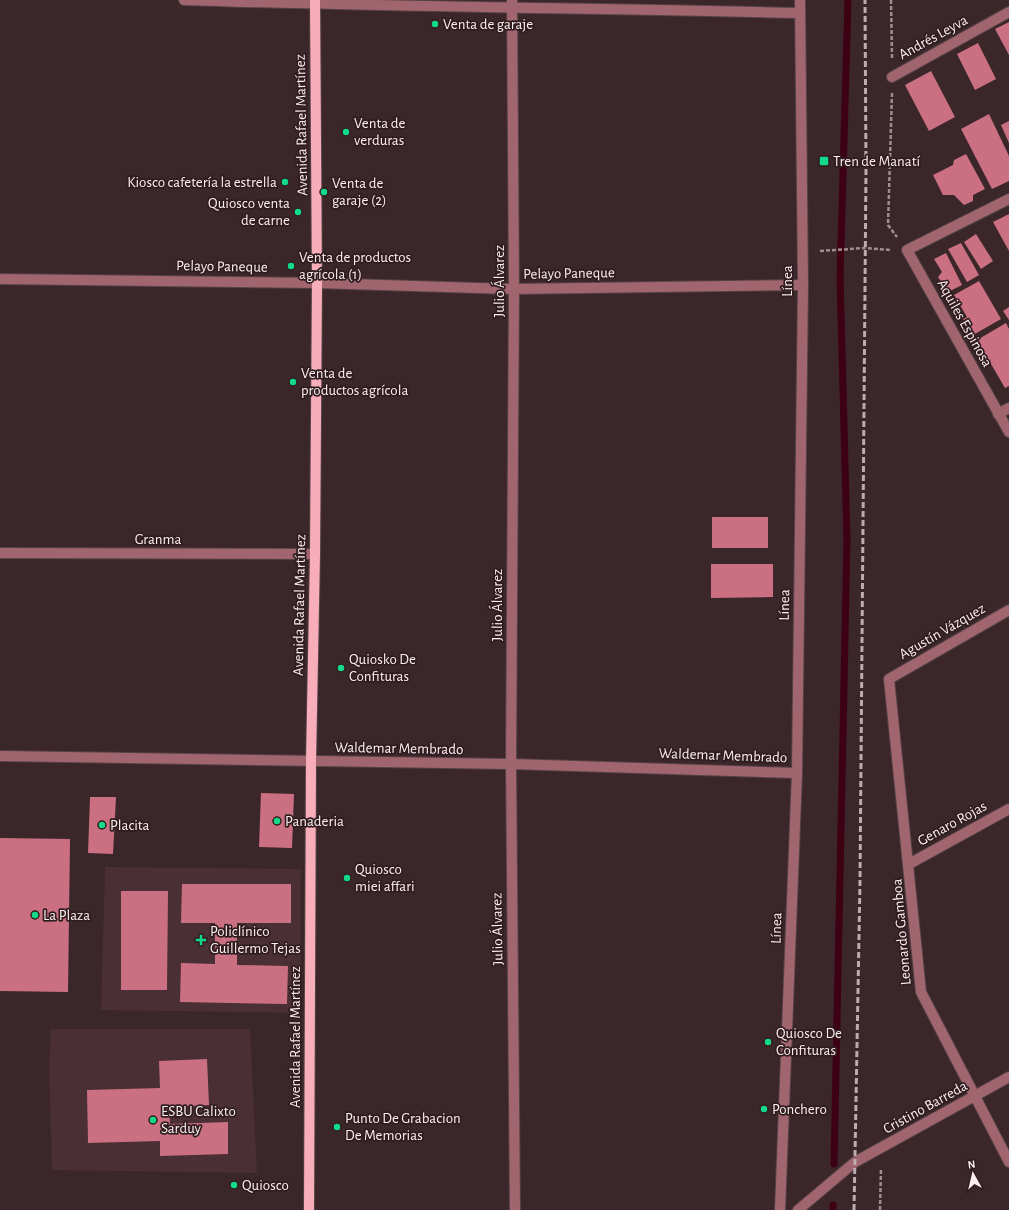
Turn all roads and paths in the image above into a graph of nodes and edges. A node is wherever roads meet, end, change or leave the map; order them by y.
1 (184, 0) edge
2 (800, 0) edge
3 (891, 0) edge
4 (315, 2) edge
5 (512, 3) edge
6 (1009, 12) edge
7 (800, 13) junction
8 (892, 77) junction
9 (1009, 199) edge
10 (907, 250) junction
11 (802, 252) junction
12 (0, 279) edge
13 (317, 283) junction
14 (803, 285) junction
15 (514, 289) junction
16 (1009, 408) edge
17 (998, 414) junction
18 (1009, 432) edge
19 (0, 553) edge
20 (315, 554) junction
21 (1009, 610) edge
22 (889, 679) joint
23 (0, 756) edge
24 (311, 761) junction
25 (511, 764) junction
26 (797, 773) junction
27 (1009, 809) edge
28 (909, 864) junction
29 (1009, 1077) edge
30 (975, 1096) junction
31 (882, 1147) junction
32 (1009, 1162) edge
33 (309, 1210) edge
34 (515, 1210) edge
35 (780, 1210) edge
36 (798, 1210) edge
37 (880, 1210) edge

1 - 4 street
2 - 7 street, Línea
3 - 8 path
4 - 5 street
4 - 13 main road, Avenida Rafael Martínez
5 - 7 street
5 - 15 street, Julio Álvarez
6 - 8 street, Andrés Leyva
7 - 11 street, Línea
8 - 10 path
9 - 10 street
10 - 11 path
10 - 17 street, Aquiles Espinosa
11 - 14 street, Línea
12 - 13 street, Pelayo Paneque
13 - 15 street, Pelayo Paneque
13 - 20 main road, Avenida Rafael Martínez
14 - 15 street, Pelayo Paneque
14 - 26 street, Línea
15 - 25 street, Julio Álvarez
16 - 17 street
17 - 18 street, Aquiles Espinosa
19 - 20 street, Granma
20 - 24 main road, Avenida Rafael Martínez
21 - 22 street, Agustín Vázquez
22 - 28 street, Leonardo Gamboa
23 - 24 street, Waldemar Membrado
24 - 25 street, Waldemar Membrado
24 - 33 main road, Avenida Rafael Martínez
25 - 26 street, Waldemar Membrado
25 - 34 street, Julio Álvarez
26 - 35 street, Línea
27 - 28 street, Genaro Rojas
28 - 30 street, Leonardo Gamboa
29 - 30 street, Cristino Barreda
30 - 31 street, Cristino Barreda
30 - 32 street, Leonardo Gamboa
31 - 36 street, Cristino Barreda
31 - 37 path

